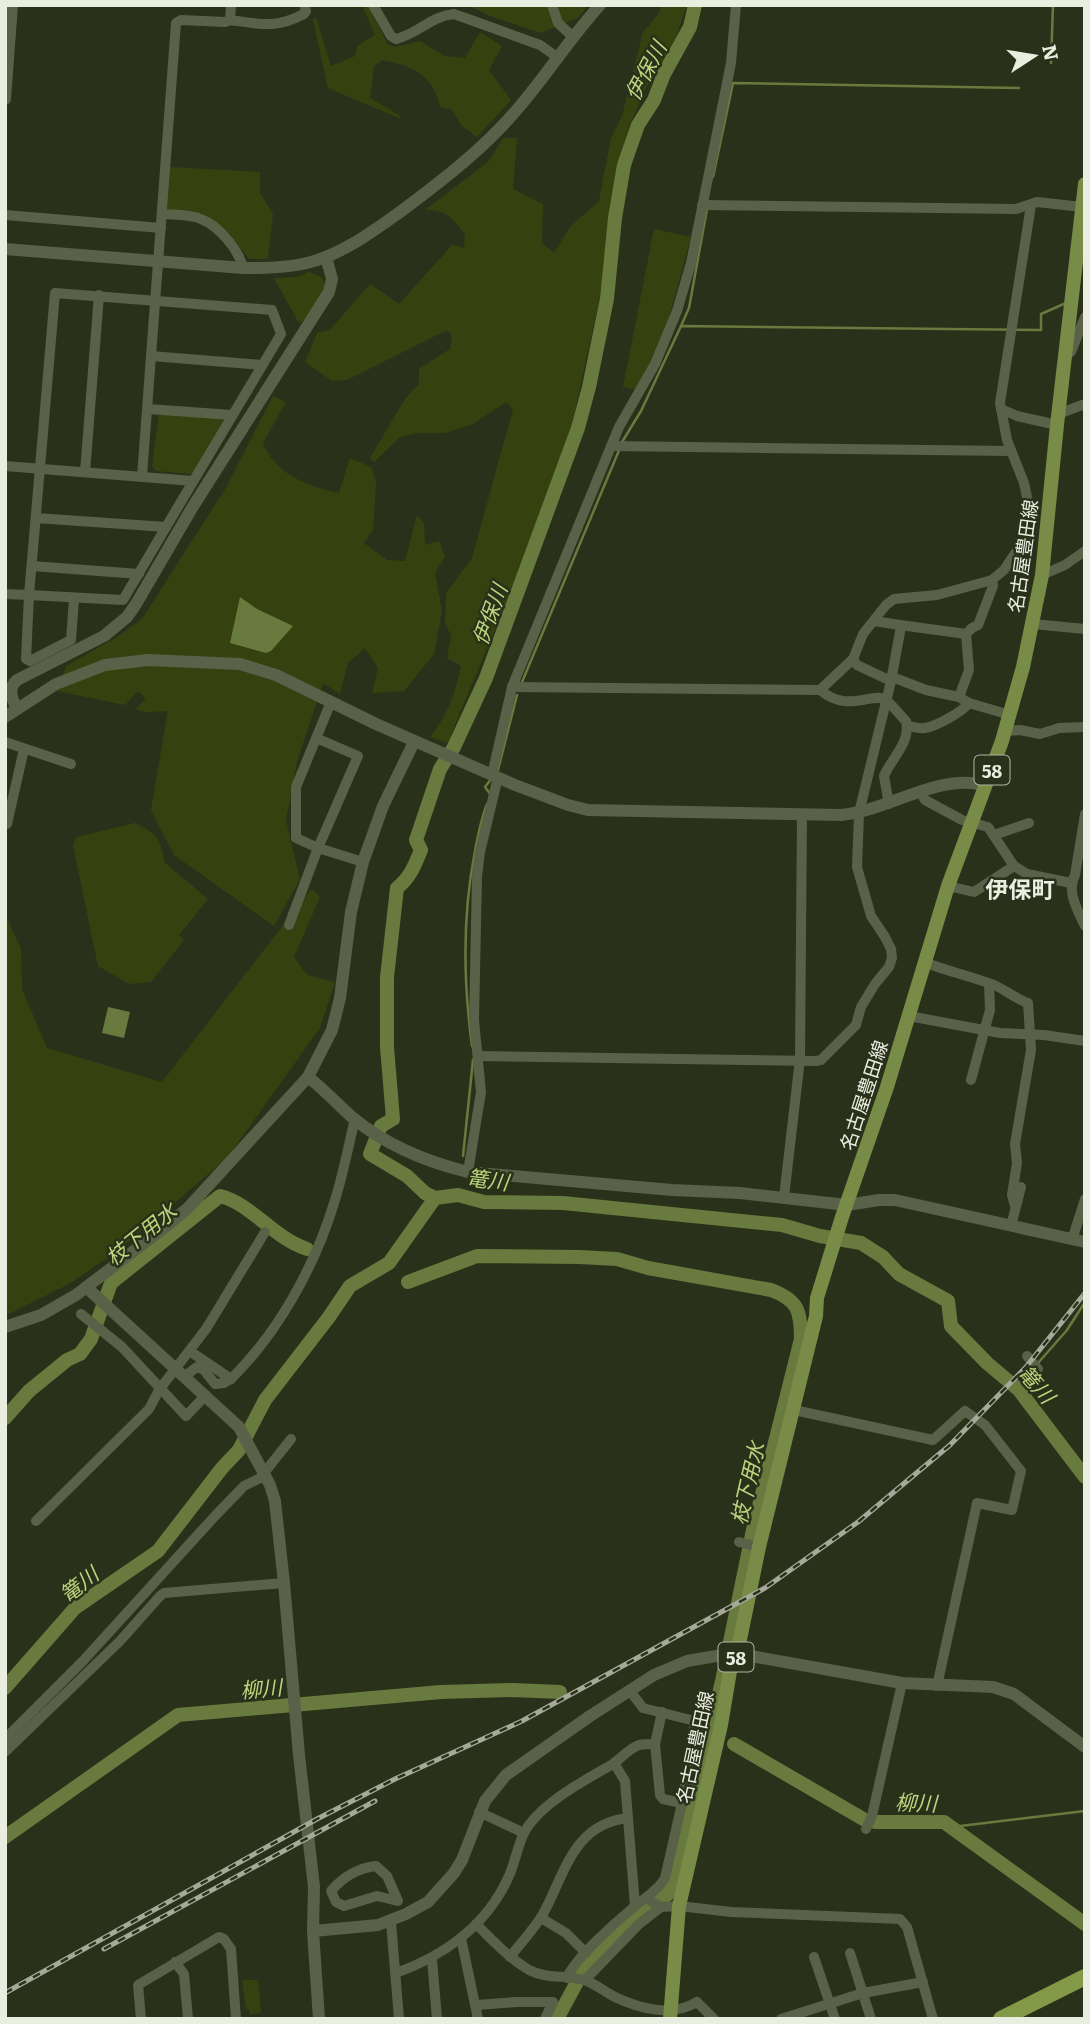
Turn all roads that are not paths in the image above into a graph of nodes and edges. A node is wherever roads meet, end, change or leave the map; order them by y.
1 (12, 5) edge
2 (231, 5) edge
3 (304, 5) edge
4 (373, 5) edge
5 (552, 5) edge
6 (600, 5) edge
7 (736, 5) edge
8 (230, 20) junction
9 (573, 37) junction
10 (557, 57) junction
11 (5, 99) edge
12 (1084, 197) edge
13 (702, 205) junction
14 (1031, 205) junction
15 (162, 214) junction
16 (5, 215) edge
17 (162, 228) junction
18 (5, 249) edge
19 (326, 257) junction
20 (159, 262) junction
21 (243, 268) junction
22 (99, 295) junction
23 (155, 300) junction
24 (1085, 317) edge
25 (1065, 355) junction
26 (151, 356) junction
27 (262, 365) junction
28 (1085, 404) edge
29 (148, 410) junction
30 (1001, 410) junction
31 (232, 415) junction
32 (1057, 420) junction
33 (617, 446) junction
34 (1010, 452) junction
35 (5, 466) edge
36 (40, 469) junction
37 (85, 472) junction
38 (142, 476) junction
39 (193, 481) junction
40 (36, 518) junction
41 (166, 527) junction
42 (1028, 530) junction
43 (1046, 532) junction
44 (1085, 551) edge
45 (32, 566) junction
46 (139, 574) junction
47 (1042, 575) junction
48 (992, 580) junction
49 (5, 594) edge
50 (29, 596) junction
51 (74, 599) junction
52 (874, 621) junction
53 (1032, 624) junction
54 (900, 625) junction
55 (1085, 629) edge
56 (966, 634) junction
57 (853, 659) junction
58 (892, 679) junction
59 (512, 687) junction
60 (820, 690) junction
61 (959, 697) junction
62 (886, 700) junction
63 (331, 702) junction
64 (969, 703) junction
65 (11, 713) edge
66 (1010, 715) junction
67 (908, 726) junction
68 (1085, 727) edge
69 (1005, 731) junction
70 (316, 738) junction
71 (5, 741) edge
72 (414, 742) junction
73 (24, 749) junction
74 (71, 764) dead end
75 (492, 775) junction
76 (986, 785) junction
77 (921, 793) junction
78 (889, 804) junction
79 (859, 813) junction
80 (802, 814) junction
81 (1085, 814) edge
82 (5, 822) edge
83 (1028, 823) dead end
84 (972, 824) junction
85 (993, 835) junction
86 (318, 848) junction
87 (363, 862) junction
88 (1014, 866) junction
89 (1071, 883) junction
90 (948, 886) junction
91 (289, 925) dead end
92 (1085, 926) edge
93 (926, 963) junction
94 (989, 984) junction
95 (909, 1016) junction
96 (983, 1030) junction
97 (1031, 1034) junction
98 (1085, 1041) edge
99 (478, 1056) junction
100 (800, 1059) junction
101 (309, 1077) junction
102 (971, 1080) dead end
103 (355, 1119) junction
104 (468, 1172) junction
105 (1021, 1187) dead end
106 (784, 1197) junction
107 (1085, 1199) edge
108 (1014, 1206) junction
109 (844, 1211) junction
110 (1011, 1226) junction
111 (265, 1232) dead end
112 (1078, 1241) edge
113 (91, 1292) junction
114 (82, 1314) dead end
115 (5, 1327) edge
116 (191, 1352) junction
117 (1027, 1356) dead end
118 (1038, 1369) dead end
119 (185, 1376) junction
120 (231, 1379) junction
121 (159, 1390) junction
122 (206, 1395) junction
123 (794, 1410) junction
124 (291, 1439) dead end
125 (263, 1469) junction
126 (36, 1521) dead end
127 (284, 1583) junction
128 (736, 1654) junction
129 (902, 1683) junction
130 (937, 1686) junction
131 (630, 1690) junction
132 (662, 1712) junction
133 (5, 1738) edge
134 (655, 1744) junction
135 (1085, 1747) edge
136 (5, 1752) edge
137 (614, 1763) junction
138 (682, 1804) junction
139 (480, 1812) junction
140 (628, 1818) junction
141 (866, 1829) dead end
142 (524, 1833) junction
143 (398, 1901) junction
144 (655, 1903) junction
145 (635, 1906) junction
146 (679, 1906) junction
147 (406, 1914) junction
148 (541, 1917) junction
149 (391, 1922) junction
150 (476, 1924) junction
151 (313, 1931) junction
152 (461, 1938) junction
153 (850, 1953) dead end
154 (586, 1954) junction
155 (510, 1957) junction
156 (814, 1957) dead end
157 (432, 1958) junction
158 (175, 1962) junction
159 (396, 1973) junction
160 (1085, 1977) edge
161 (568, 1978) junction
162 (583, 1980) junction
163 (923, 1982) junction
164 (863, 1993) junction
165 (829, 2003) junction
166 (477, 2005) junction
167 (670, 2015) edge
168 (796, 2016) edge
169 (141, 2019) edge
170 (188, 2019) edge
171 (236, 2019) edge
172 (319, 2019) edge
173 (399, 2019) edge
174 (437, 2019) edge
175 (478, 2019) edge
176 (545, 2019) edge
177 (715, 2019) edge
178 (781, 2019) edge
179 (835, 2019) edge
180 (871, 2019) edge
181 (933, 2019) edge
182 (1002, 2019) edge

1 - 11 street
2 - 8 street
3 - 8 street
4 - 10 street
5 - 9 street
6 - 9 street
7 - 13 street
8 - 15 street
9 - 10 street
10 - 19 street
12 - 14 street
12 - 25 main road, 名古屋豊田線 / 58
13 - 14 street
13 - 33 street
14 - 30 street
15 - 17 street
15 - 21 street
16 - 17 street
17 - 20 street
18 - 20 street
19 - 21 street
19 - 65 street
20 - 21 street
20 - 23 street
22 - 23 street
22 - 36 street
22 - 37 street
23 - 26 street
23 - 27 street
24 - 25 street
25 - 32 main road, 名古屋豊田線 / 58
26 - 27 street
26 - 29 street
27 - 31 street
28 - 32 street
29 - 31 street
29 - 38 street
30 - 32 street
30 - 34 street
31 - 39 street
32 - 43 main road, 名古屋豊田線 / 58
33 - 34 street
33 - 59 street
34 - 42 street
35 - 36 street
36 - 37 street
36 - 40 street
37 - 38 street
38 - 39 street
39 - 41 street
40 - 41 street
40 - 45 street
41 - 46 street
42 - 43 street
42 - 48 street
43 - 47 main road, 名古屋豊田線 / 58
44 - 47 street
45 - 46 street
45 - 50 street
46 - 51 street
47 - 53 main road, 名古屋豊田線 / 58
48 - 52 street
48 - 56 street
49 - 50 street
50 - 51 street
50 - 51 street
52 - 54 street
52 - 57 street
53 - 55 street
53 - 66 main road, 名古屋豊田線 / 58
54 - 56 street
54 - 58 street
56 - 61 street
57 - 58 street
57 - 60 street
58 - 61 street
58 - 62 street
59 - 60 street
59 - 75 street
60 - 62 street
61 - 64 street
62 - 67 street
62 - 79 street
63 - 65 street
63 - 70 street
63 - 72 street
64 - 66 street
64 - 67 street
66 - 69 main road, 名古屋豊田線 / 58
67 - 78 street
68 - 69 street
69 - 76 main road, 名古屋豊田線 / 58
70 - 86 street
70 - 86 street
71 - 73 street
72 - 75 street
72 - 87 street
73 - 74 street
73 - 82 street
75 - 80 street
75 - 99 street
76 - 77 street
76 - 84 main road, 名古屋豊田線 / 58
77 - 78 street
77 - 84 street
78 - 79 street
79 - 80 street
79 - 100 street
80 - 100 street
81 - 89 street
83 - 85 street
84 - 85 street
84 - 90 main road, 名古屋豊田線 / 58
85 - 88 street
86 - 87 street
86 - 91 street
87 - 101 street
88 - 89 street
88 - 90 street
89 - 92 street
90 - 93 main road, 名古屋豊田線 / 58
93 - 94 street
93 - 95 main road, 名古屋豊田線 / 58
94 - 96 street
94 - 97 street
95 - 96 street
95 - 109 main road, 名古屋豊田線 / 58
96 - 97 street
96 - 102 street
97 - 98 street
97 - 108 street
99 - 100 street
99 - 104 street
100 - 106 street
101 - 103 street
101 - 113 street
103 - 104 street
103 - 120 street
104 - 106 street
105 - 108 street
106 - 109 street
107 - 112 street
108 - 110 street
109 - 110 street
109 - 123 main road, 名古屋豊田線 / 58
110 - 112 street
111 - 116 street
113 - 115 street
113 - 119 street
114 - 121 street
116 - 120 street
116 - 121 street
117 - 118 street
119 - 120 street
119 - 122 street
121 - 122 street
121 - 126 street
122 - 125 street
123 - 128 main road, 名古屋豊田線 / 58
123 - 130 street
124 - 125 street
125 - 127 street
125 - 133 street
127 - 136 street
127 - 151 street
128 - 129 street
128 - 131 street
128 - 146 main road, 名古屋豊田線 / 58
129 - 130 street
129 - 141 street
130 - 135 street
131 - 132 street
131 - 139 street
132 - 134 street
132 - 138 street
134 - 137 street
134 - 138 street
137 - 140 street
137 - 142 street
138 - 144 street
139 - 142 street
139 - 147 street
140 - 145 street
140 - 148 street
142 - 150 street
143 - 143 street
143 - 147 street
144 - 145 street
144 - 146 street
144 - 162 street
145 - 154 street
146 - 163 street
146 - 167 main road, 名古屋豊田線 / 58
147 - 149 street
148 - 154 street
148 - 155 street
149 - 151 street
149 - 159 street
150 - 152 street
150 - 155 street
151 - 172 street
152 - 157 street
152 - 166 street
153 - 164 street
154 - 161 street
155 - 161 street
156 - 165 street
157 - 159 street
157 - 174 street
158 - 169 street
158 - 170 street
158 - 171 street
159 - 173 street
160 - 182 highway
161 - 162 street
162 - 167 street
163 - 164 street
163 - 181 street
164 - 165 street
164 - 180 street
165 - 168 street
165 - 179 street
166 - 175 street
166 - 176 street
167 - 177 street
168 - 178 street

